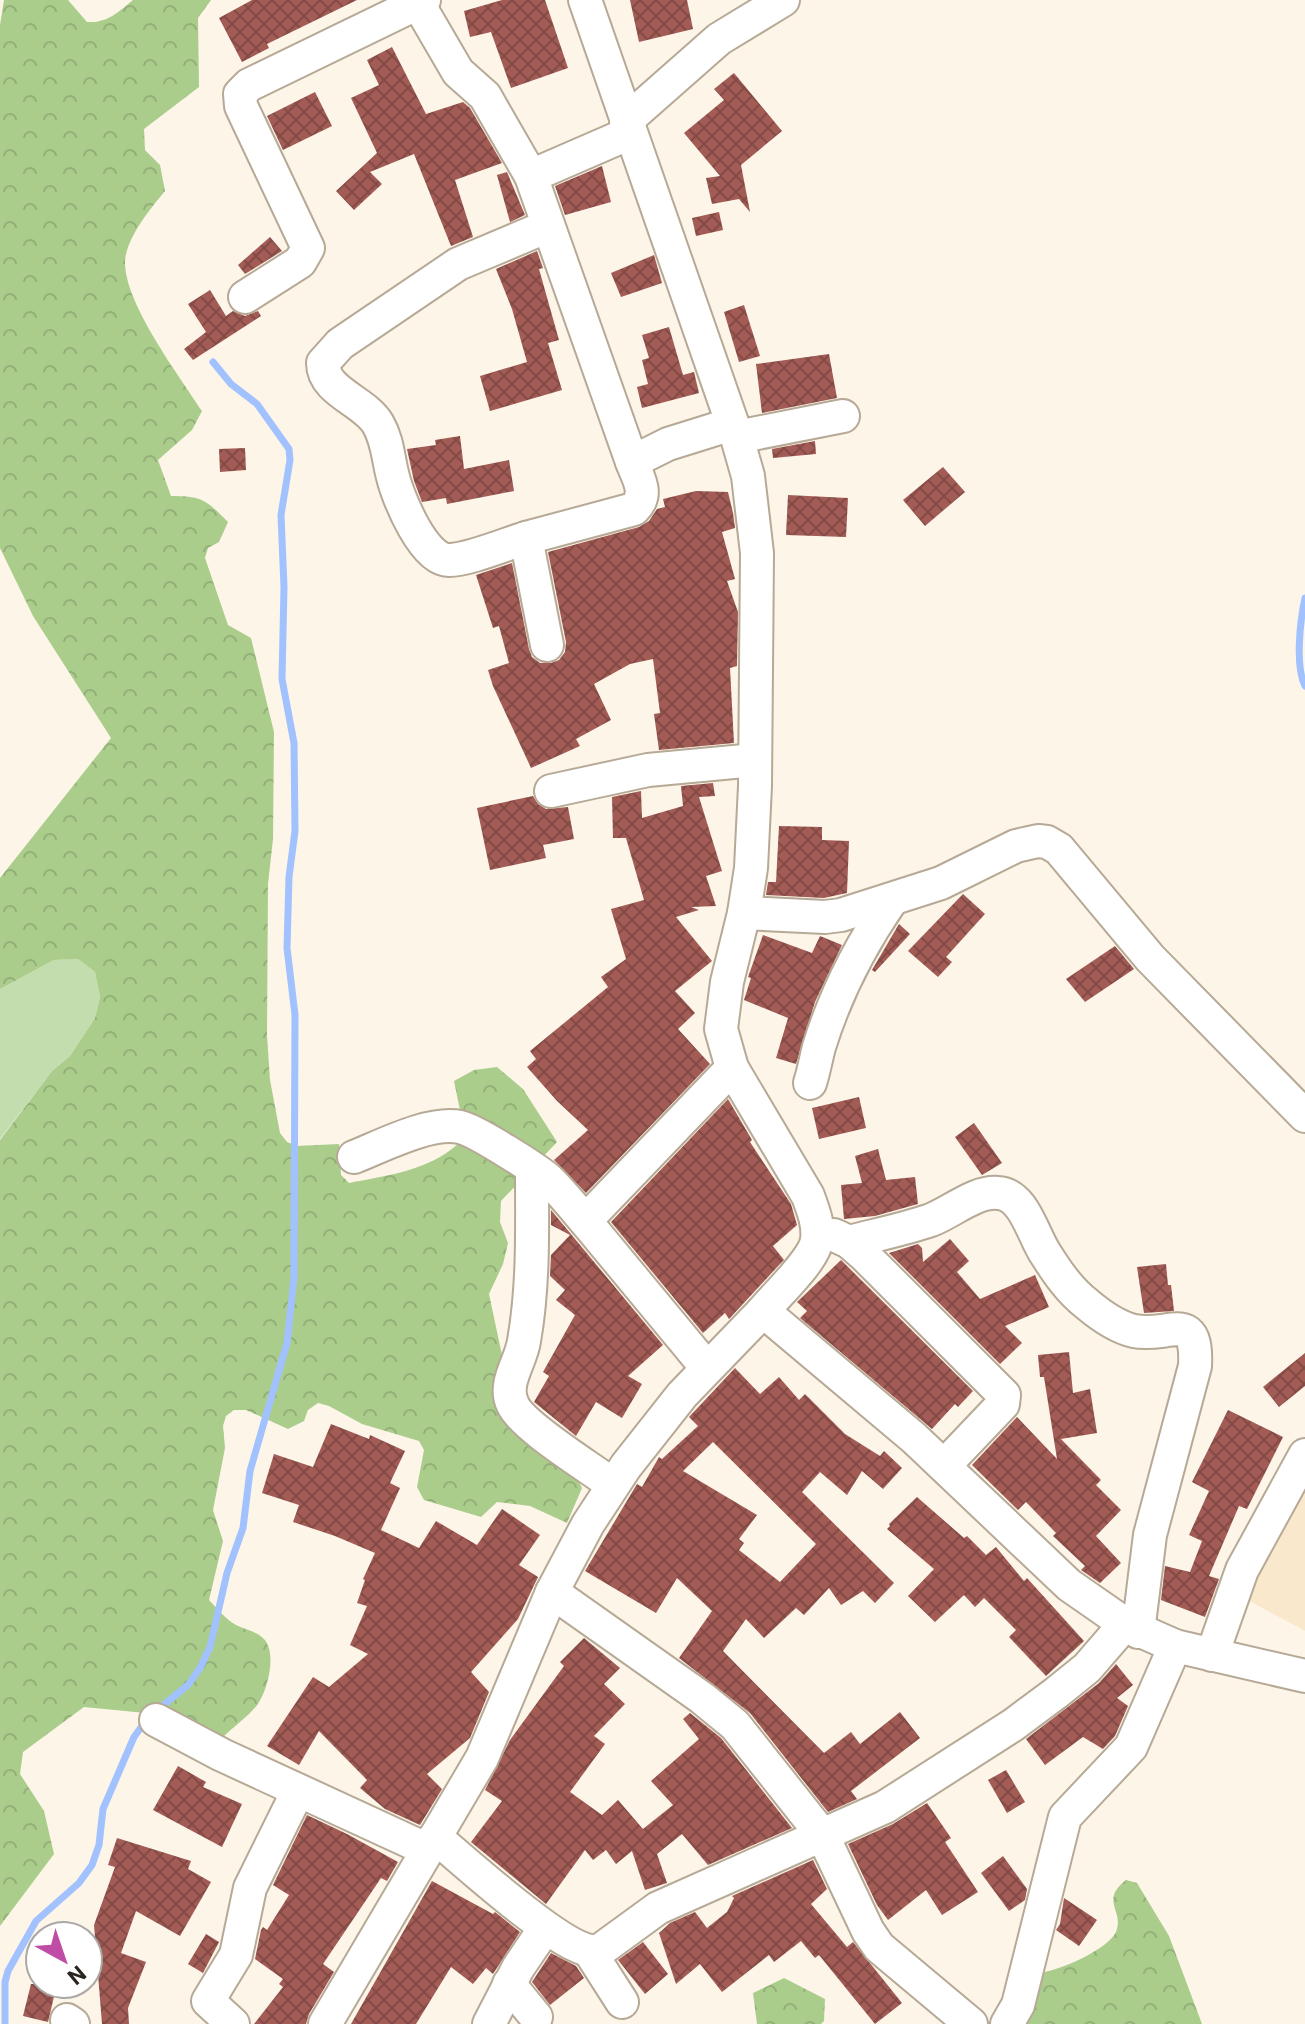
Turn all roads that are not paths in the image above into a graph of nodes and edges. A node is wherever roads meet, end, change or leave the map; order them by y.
1 (585, 0) edge
2 (783, 0) edge
3 (419, 1) edge
4 (628, 127) junction
5 (531, 176) junction
6 (548, 226) junction
7 (245, 297) dead end
8 (843, 416) dead end
9 (734, 430) junction
10 (632, 462) junction
11 (526, 538) junction
12 (547, 645) dead end
13 (755, 760) junction
14 (551, 791) dead end
15 (891, 901) junction
16 (744, 913) junction
17 (732, 1068) junction
18 (810, 1083) dead end
19 (1305, 1116) edge
20 (354, 1157) dead end
21 (532, 1169) junction
22 (587, 1223) junction
23 (817, 1230) junction
24 (849, 1242) junction
25 (763, 1311) junction
26 (707, 1368) junction
27 (1305, 1455) edge
28 (944, 1466) junction
29 (613, 1485) junction
30 (552, 1592) junction
31 (1132, 1628) junction
32 (1175, 1646) junction
33 (1212, 1655) junction
34 (1305, 1676) edge
35 (156, 1720) dead end
36 (298, 1791) junction
37 (823, 1836) junction
38 (432, 1844) junction
39 (545, 1928) junction
40 (590, 1952) junction
41 (509, 1984) junction
42 (622, 2002) dead end
43 (199, 2013) edge
44 (536, 2017) dead end
45 (233, 2024) edge
46 (325, 2024) edge
47 (489, 2024) edge
48 (971, 2024) edge
49 (1007, 2024) edge

1 - 4 street
2 - 4 street
3 - 5 street
3 - 7 street
4 - 5 street
4 - 9 street
5 - 6 street
6 - 10 street
6 - 11 street
8 - 9 street
9 - 10 street
9 - 13 street
10 - 11 street
11 - 12 street
13 - 14 street
13 - 16 street
15 - 16 street
15 - 18 street
15 - 19 street
16 - 17 street
17 - 22 street
17 - 23 street
20 - 21 street
21 - 22 street
21 - 29 street
22 - 26 street
23 - 24 street
23 - 25 street
24 - 28 street
24 - 31 street
25 - 26 street
25 - 28 street
26 - 29 street
27 - 33 street
28 - 31 street
29 - 30 street
30 - 37 street
30 - 38 street
31 - 32 street
31 - 37 street
32 - 33 street
32 - 49 street
33 - 34 street
35 - 36 street
36 - 38 street
36 - 43 street
37 - 40 street
37 - 48 street
38 - 39 street
38 - 46 street
39 - 40 street
39 - 41 street
40 - 42 street
41 - 44 street
41 - 47 street
43 - 45 street

